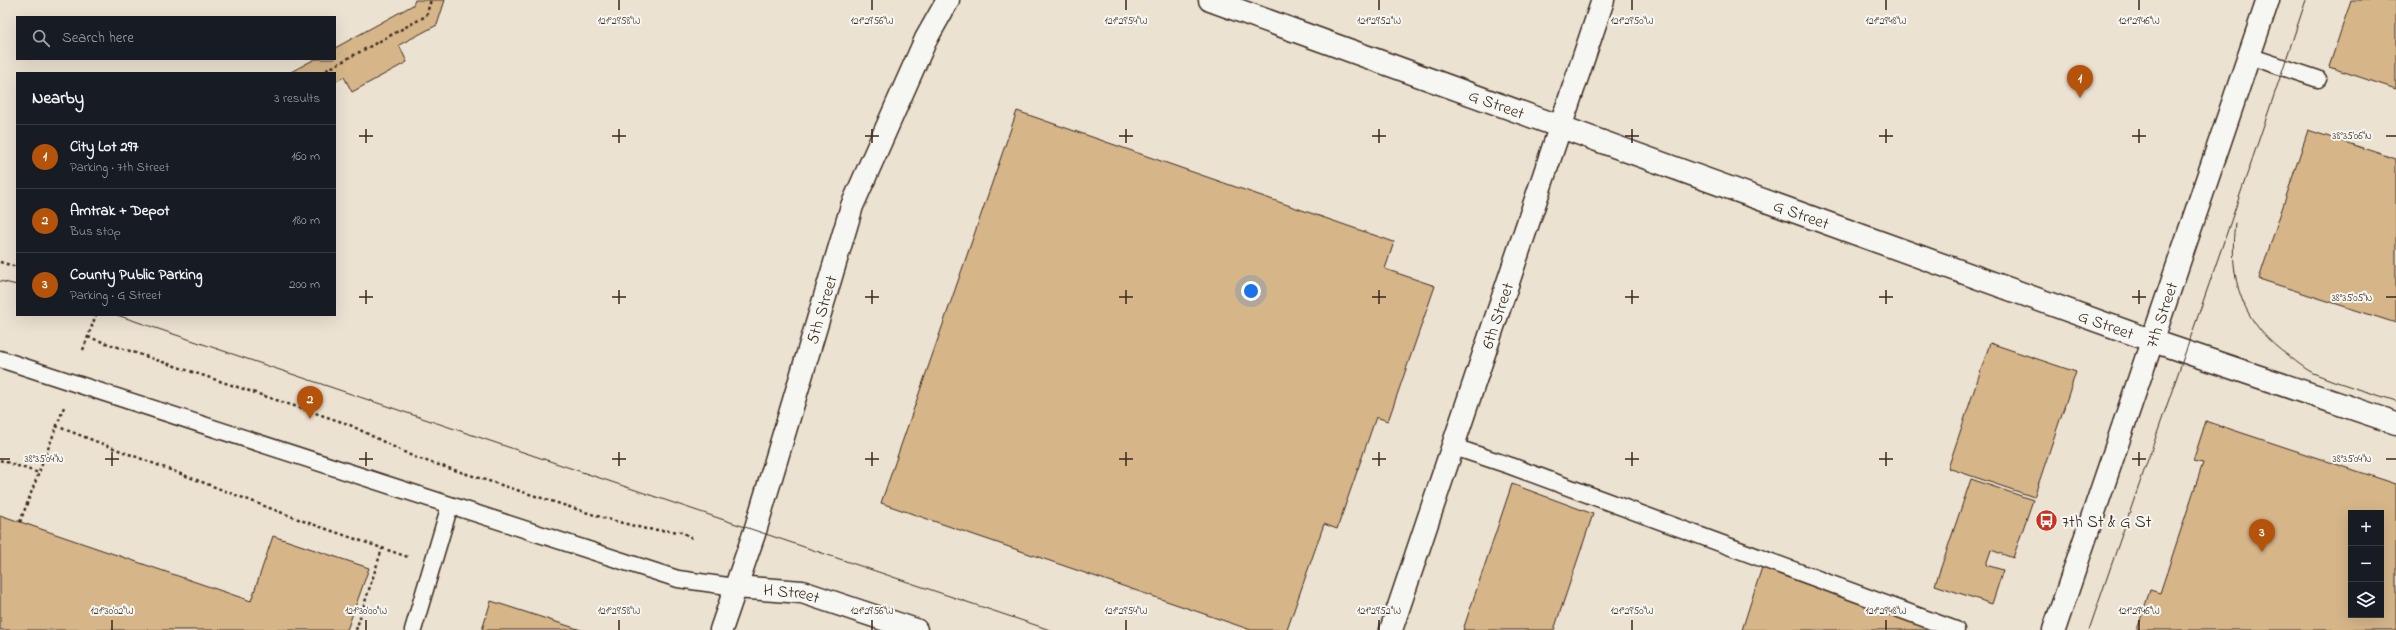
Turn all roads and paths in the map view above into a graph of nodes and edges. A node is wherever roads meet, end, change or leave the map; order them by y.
1 (431, 0) edge
2 (948, 0) edge
3 (1210, 0) edge
4 (1602, 0) edge
5 (2268, 0) edge
6 (2249, 56) junction
7 (323, 72) edge
8 (2318, 79) dead end
9 (1559, 127) junction
10 (0, 262) edge
11 (16, 266) edge
12 (96, 316) edge
13 (88, 337) junction
14 (2153, 341) junction
15 (83, 350) dead end
16 (0, 359) edge
17 (65, 405) dead end
18 (2396, 423) edge
19 (56, 426) dead end
20 (1454, 447) junction
21 (0, 460) edge
22 (39, 473) junction
23 (450, 505) junction
24 (20, 522) dead end
25 (692, 538) dead end
26 (382, 549) junction
27 (432, 564) junction
28 (735, 587) junction
29 (356, 630) edge
30 (412, 630) edge
31 (721, 630) edge
32 (916, 630) edge
33 (1390, 630) edge
34 (1956, 630) edge
35 (2054, 630) edge

1 - 7 path
2 - 28 main road, 5th Street
3 - 9 main road, G Street
4 - 9 main road, 6th Street
5 - 6 main road, 7th Street
6 - 8 lane
6 - 14 main road, 7th Street
9 - 14 main road, G Street
9 - 20 main road, 6th Street
10 - 11 path
12 - 13 path
13 - 15 path
13 - 25 path
14 - 18 main road, G Street
14 - 35 main road, 7th Street
16 - 23 lane
17 - 22 path
19 - 26 path
20 - 33 main road, 6th Street
20 - 34 lane
21 - 22 path
22 - 24 path
23 - 27 lane
23 - 28 lane
26 - 27 path
26 - 29 path
27 - 30 lane
28 - 31 main road, 5th Street
28 - 32 main road, H Street

